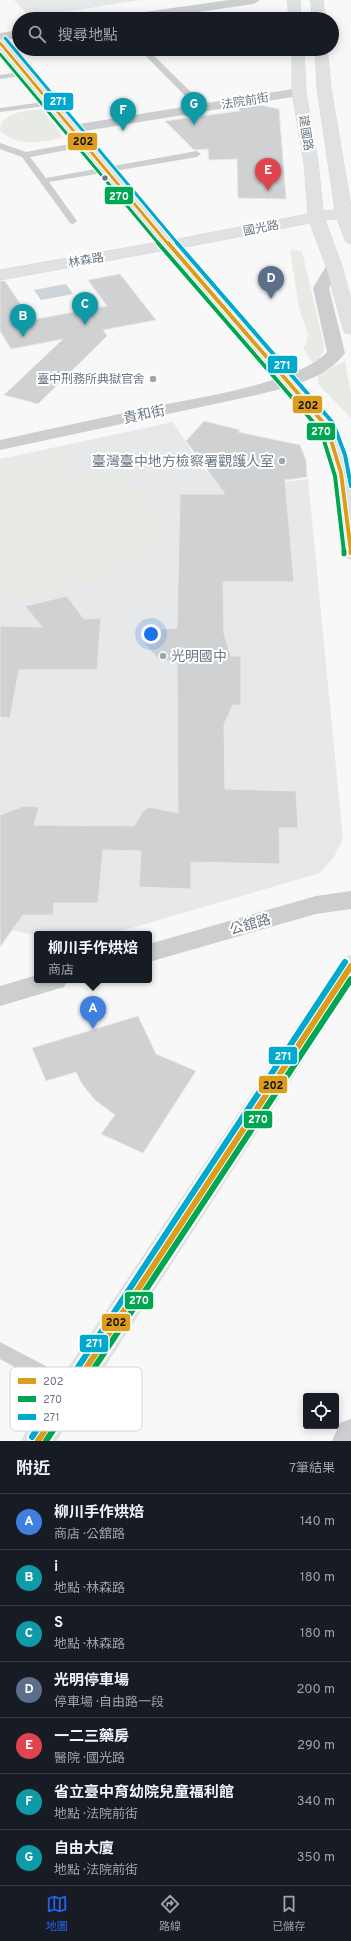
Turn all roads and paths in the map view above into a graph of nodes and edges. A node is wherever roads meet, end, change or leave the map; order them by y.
1 (254, 0) edge
2 (294, 0) edge
3 (317, 0) edge
4 (171, 12) edge
5 (295, 12) edge
6 (318, 12) edge
7 (12, 35) edge
8 (0, 37) edge
9 (0, 43) edge
10 (150, 56) edge
11 (298, 56) edge
12 (322, 56) edge
13 (25, 73) junction
14 (0, 77) edge
15 (300, 92) junction
16 (50, 103) junction
17 (202, 108) junction
18 (0, 110) edge
19 (73, 129) junction
20 (86, 144) junction
21 (0, 146) edge
22 (197, 154) dead end
23 (25, 155) junction
24 (108, 170) junction
25 (43, 181) junction
26 (347, 212) edge
27 (316, 217) junction
28 (73, 221) dead end
29 (351, 240) edge
30 (171, 245) junction
31 (334, 266) junction
32 (0, 275) edge
33 (351, 329) edge
34 (288, 381) junction
35 (0, 445) edge
36 (351, 553) edge
37 (351, 900) edge
38 (152, 952) edge
39 (351, 966) edge
40 (45, 983) edge
41 (0, 996) edge
42 (0, 1350) edge
43 (31, 1367) edge
44 (87, 1367) edge
45 (45, 1431) edge
46 (351, 1434) edge
47 (38, 1441) edge
48 (348, 1441) edge

1 - 4 street
2 - 5 main road
3 - 6 main road
7 - 8 street
9 - 13 main road
10 - 17 lane
11 - 15 main road, 建國路
12 - 26 main road, 建國路
13 - 14 lane
13 - 16 main road
15 - 17 street, 法院前街
15 - 27 main road, 建國路
16 - 18 lane
16 - 19 main road
17 - 19 street, 法院前街
19 - 20 main road
20 - 23 lane
20 - 24 main road
21 - 23 lane
22 - 24 lane
23 - 25 lane
24 - 25 lane
24 - 30 main road
25 - 28 lane
26 - 27 main road, 國光路
26 - 29 main road, 建國路
27 - 30 main road, 國光路
27 - 31 main road, 建國路
30 - 32 main road, 林森路
30 - 34 main road
31 - 33 main road, 建國路
31 - 34 street, 貴和街
34 - 35 street, 貴和街
34 - 36 main road
37 - 38 street, 公舘路
39 - 44 main road
40 - 41 street
42 - 43 lane
45 - 47 main road
46 - 48 street

